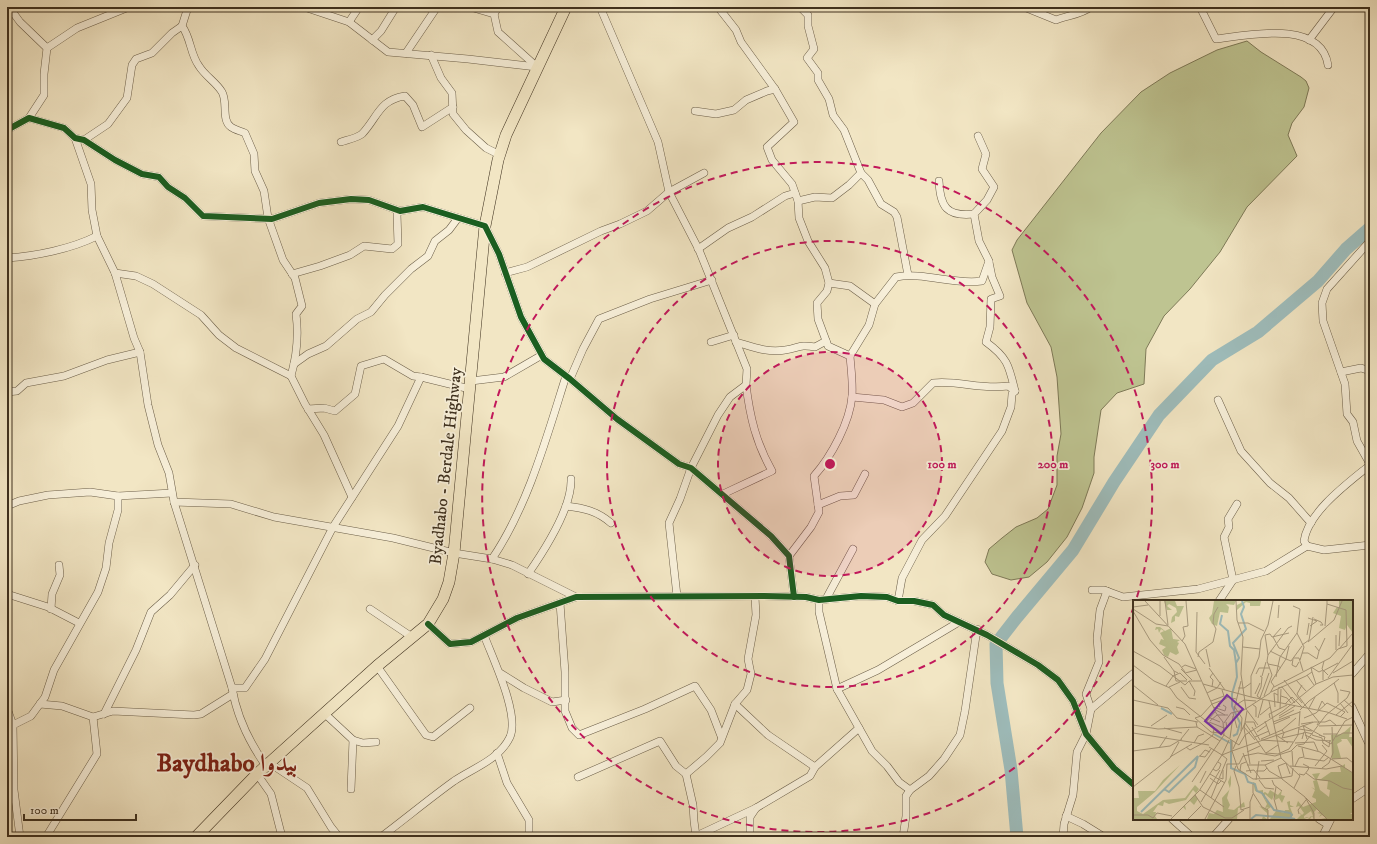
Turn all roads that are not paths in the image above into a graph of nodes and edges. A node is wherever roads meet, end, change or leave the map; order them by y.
1 (9, 7) edge
2 (129, 7) edge
3 (188, 7) edge
4 (304, 7) edge
5 (359, 7) edge
6 (396, 7) edge
7 (436, 7) edge
8 (470, 7) edge
9 (498, 7) edge
10 (566, 7) edge
11 (600, 7) edge
12 (718, 7) edge
13 (800, 7) edge
14 (1024, 7) edge
15 (1091, 7) edge
16 (1334, 7) edge
17 (1200, 8) edge
18 (494, 14) junction
19 (349, 22) junction
20 (182, 26) junction
21 (372, 40) junction
22 (1309, 40) junction
23 (47, 48) junction
24 (406, 53) junction
25 (431, 55) junction
26 (1328, 65) dead end
27 (537, 67) junction
28 (775, 89) junction
29 (453, 106) junction
30 (694, 111) dead end
31 (30, 118) junction
32 (7, 130) edge
33 (978, 136) dead end
34 (75, 138) junction
35 (84, 140) junction
36 (341, 142) dead end
37 (500, 155) junction
38 (704, 173) dead end
39 (861, 173) junction
40 (939, 181) dead end
41 (669, 192) junction
42 (795, 193) junction
43 (798, 201) junction
44 (400, 211) junction
45 (974, 214) junction
46 (268, 218) junction
47 (458, 218) junction
48 (485, 226) junction
49 (97, 236) junction
50 (1370, 241) edge
51 (698, 249) junction
52 (7, 258) edge
53 (988, 261) junction
54 (115, 273) junction
55 (505, 273) junction
56 (292, 274) junction
57 (908, 275) junction
58 (712, 280) junction
59 (829, 284) junction
60 (875, 304) junction
61 (735, 338) junction
62 (826, 341) junction
63 (711, 342) dead end
64 (140, 352) junction
65 (542, 355) junction
66 (850, 356) junction
67 (294, 364) junction
68 (1370, 371) edge
69 (1341, 372) junction
70 (290, 376) junction
71 (421, 377) junction
72 (568, 377) junction
73 (470, 385) junction
74 (746, 385) junction
75 (1015, 391) junction
76 (7, 392) edge
77 (852, 397) junction
78 (1218, 400) dead end
79 (308, 410) junction
80 (1370, 465) edge
81 (690, 468) junction
82 (865, 474) dead end
83 (571, 479) dead end
84 (172, 493) junction
85 (723, 494) junction
86 (118, 496) junction
87 (352, 497) junction
88 (174, 502) junction
89 (1237, 504) dead end
90 (818, 505) junction
91 (7, 506) edge
92 (566, 506) junction
93 (611, 523) dead end
94 (1310, 523) junction
95 (333, 527) junction
96 (1370, 545) edge
97 (1307, 546) junction
98 (853, 549) dead end
99 (454, 553) junction
100 (788, 556) junction
101 (492, 559) junction
102 (59, 564) dead end
103 (195, 565) junction
104 (528, 574) junction
105 (1233, 580) junction
106 (1092, 590) dead end
107 (1107, 591) junction
108 (7, 594) edge
109 (677, 596) junction
110 (794, 596) junction
111 (576, 597) junction
112 (755, 597) junction
113 (823, 600) junction
114 (1220, 600) edge
115 (898, 601) junction
116 (560, 603) junction
117 (51, 609) junction
118 (370, 609) dead end
119 (960, 622) junction
120 (79, 623) junction
121 (428, 624) junction
122 (978, 629) junction
123 (484, 635) junction
124 (412, 637) junction
125 (1370, 654) edge
126 (377, 666) junction
127 (500, 673) junction
128 (1353, 673) edge
129 (1133, 674) edge
130 (837, 689) junction
131 (232, 691) junction
132 (566, 700) junction
133 (40, 704) junction
134 (735, 704) junction
135 (7, 708) edge
136 (470, 708) dead end
137 (1092, 708) junction
138 (1353, 708) edge
139 (104, 714) junction
140 (324, 714) junction
141 (93, 717) junction
142 (13, 725) junction
143 (859, 728) junction
144 (1086, 734) junction
145 (721, 736) junction
146 (353, 740) junction
147 (376, 742) dead end
148 (1368, 742) dead end
149 (497, 753) junction
150 (266, 766) junction
151 (815, 767) junction
152 (257, 774) junction
153 (686, 774) junction
154 (7, 777) edge
155 (578, 777) dead end
156 (1133, 784) edge
157 (1370, 787) edge
158 (351, 789) dead end
159 (14, 790) junction
160 (910, 790) junction
161 (1353, 798) edge
162 (756, 808) junction
163 (1066, 816) junction
164 (1173, 820) edge
165 (1228, 820) edge
166 (1329, 822) edge
167 (696, 836) edge
168 (20, 837) edge
169 (46, 837) edge
170 (196, 837) edge
171 (282, 837) edge
172 (339, 837) edge
173 (381, 837) edge
174 (529, 837) edge
175 (750, 837) edge
176 (903, 837) edge
177 (1062, 837) edge
178 (1104, 837) edge
179 (1192, 837) edge
180 (1214, 837) edge
181 (1322, 837) edge

1 - 23 street
2 - 23 street
3 - 20 street
4 - 19 street
5 - 19 street
6 - 21 street
7 - 24 street
8 - 18 street
9 - 18 street
10 - 27 main road, Byadhabo - Berdale Highway
11 - 41 street
12 - 28 street
13 - 39 street
14 - 15 street
16 - 22 street
17 - 22 street
18 - 27 street
19 - 21 street
20 - 35 street
20 - 46 street
21 - 24 street
22 - 26 street
23 - 31 street
24 - 25 street
25 - 27 street
25 - 29 street
27 - 37 main road, Byadhabo - Berdale Highway
28 - 30 street
28 - 42 street
29 - 36 street
29 - 37 street
31 - 32 street
31 - 34 street
33 - 45 street
34 - 35 street
34 - 49 street
35 - 46 street
37 - 48 main road, Byadhabo - Berdale Highway
38 - 41 street
39 - 43 street
39 - 57 street
40 - 45 street
41 - 51 street
41 - 55 street
42 - 43 street
42 - 51 street
43 - 59 street
44 - 46 street
44 - 47 street
44 - 56 street
45 - 53 street
46 - 56 street
47 - 48 street
47 - 67 street
48 - 55 street
48 - 73 main road, Byadhabo - Berdale Highway
49 - 52 street
49 - 54 street
50 - 69 street
51 - 58 street
53 - 57 street
53 - 75 street
54 - 64 street
54 - 70 street
55 - 65 street
56 - 67 street
57 - 60 street
58 - 61 street
58 - 72 street
59 - 60 street
59 - 62 street
60 - 66 street
61 - 62 street
61 - 63 street
61 - 74 street
62 - 66 street
64 - 76 street
64 - 84 street
65 - 72 street
65 - 73 street
66 - 77 street
67 - 70 street
68 - 69 street
69 - 80 street
70 - 79 street
71 - 73 street
71 - 79 street
71 - 87 street
72 - 81 street
72 - 101 street
73 - 99 main road, Byadhabo - Berdale Highway
74 - 81 street
74 - 85 street
75 - 77 street
75 - 115 street
77 - 90 street
78 - 94 street
79 - 87 street
80 - 94 street
81 - 85 street
81 - 109 street
82 - 90 street
83 - 92 street
84 - 86 street
84 - 88 street
85 - 100 street
86 - 91 street
86 - 120 street
87 - 95 street
88 - 95 street
88 - 103 street
89 - 105 street
90 - 100 street
92 - 93 street
92 - 104 street
94 - 97 street
95 - 99 street
95 - 131 street
96 - 97 street
97 - 105 street
98 - 113 street
99 - 101 street
99 - 121 main road, Byadhabo - Berdale Highway
100 - 110 street
101 - 104 street
102 - 117 street
103 - 131 street
103 - 139 street
104 - 111 street
105 - 107 street
105 - 114 street
106 - 107 street
107 - 137 street
108 - 117 street
109 - 111 street
109 - 112 street
110 - 112 street
110 - 113 street
111 - 116 street
112 - 134 street
113 - 115 street
113 - 130 street
115 - 119 street
116 - 123 street
116 - 132 street
117 - 120 street
118 - 124 street
119 - 122 street
119 - 130 street
120 - 133 street
121 - 123 street
121 - 124 main road, Byadhabo - Berdale Highway
122 - 144 street
122 - 160 street
123 - 127 street
124 - 126 main road, Byadhabo - Berdale Highway
125 - 128 street
126 - 136 street
126 - 140 main road, Byadhabo - Berdale Highway
127 - 132 street
127 - 149 street
129 - 137 street
130 - 143 street
131 - 139 street
131 - 150 street
132 - 145 street
133 - 141 street
133 - 142 street
134 - 145 street
134 - 151 street
135 - 142 street
137 - 144 street
138 - 148 street
139 - 141 street
140 - 146 street
140 - 150 main road, Byadhabo - Berdale Highway
141 - 169 street
142 - 159 street
143 - 151 street
143 - 160 street
144 - 156 street
144 - 163 street
145 - 153 street
146 - 147 street
146 - 158 street
149 - 173 street
149 - 174 street
150 - 152 main road, Byadhabo - Berdale Highway
150 - 172 street
151 - 162 street
152 - 170 main road, Byadhabo - Berdale Highway
152 - 171 street
153 - 155 street
153 - 167 street
154 - 159 street
157 - 161 street
159 - 168 street
160 - 176 street
162 - 167 street
162 - 175 street
163 - 177 street
163 - 178 street
164 - 179 street
165 - 180 street
166 - 181 street

